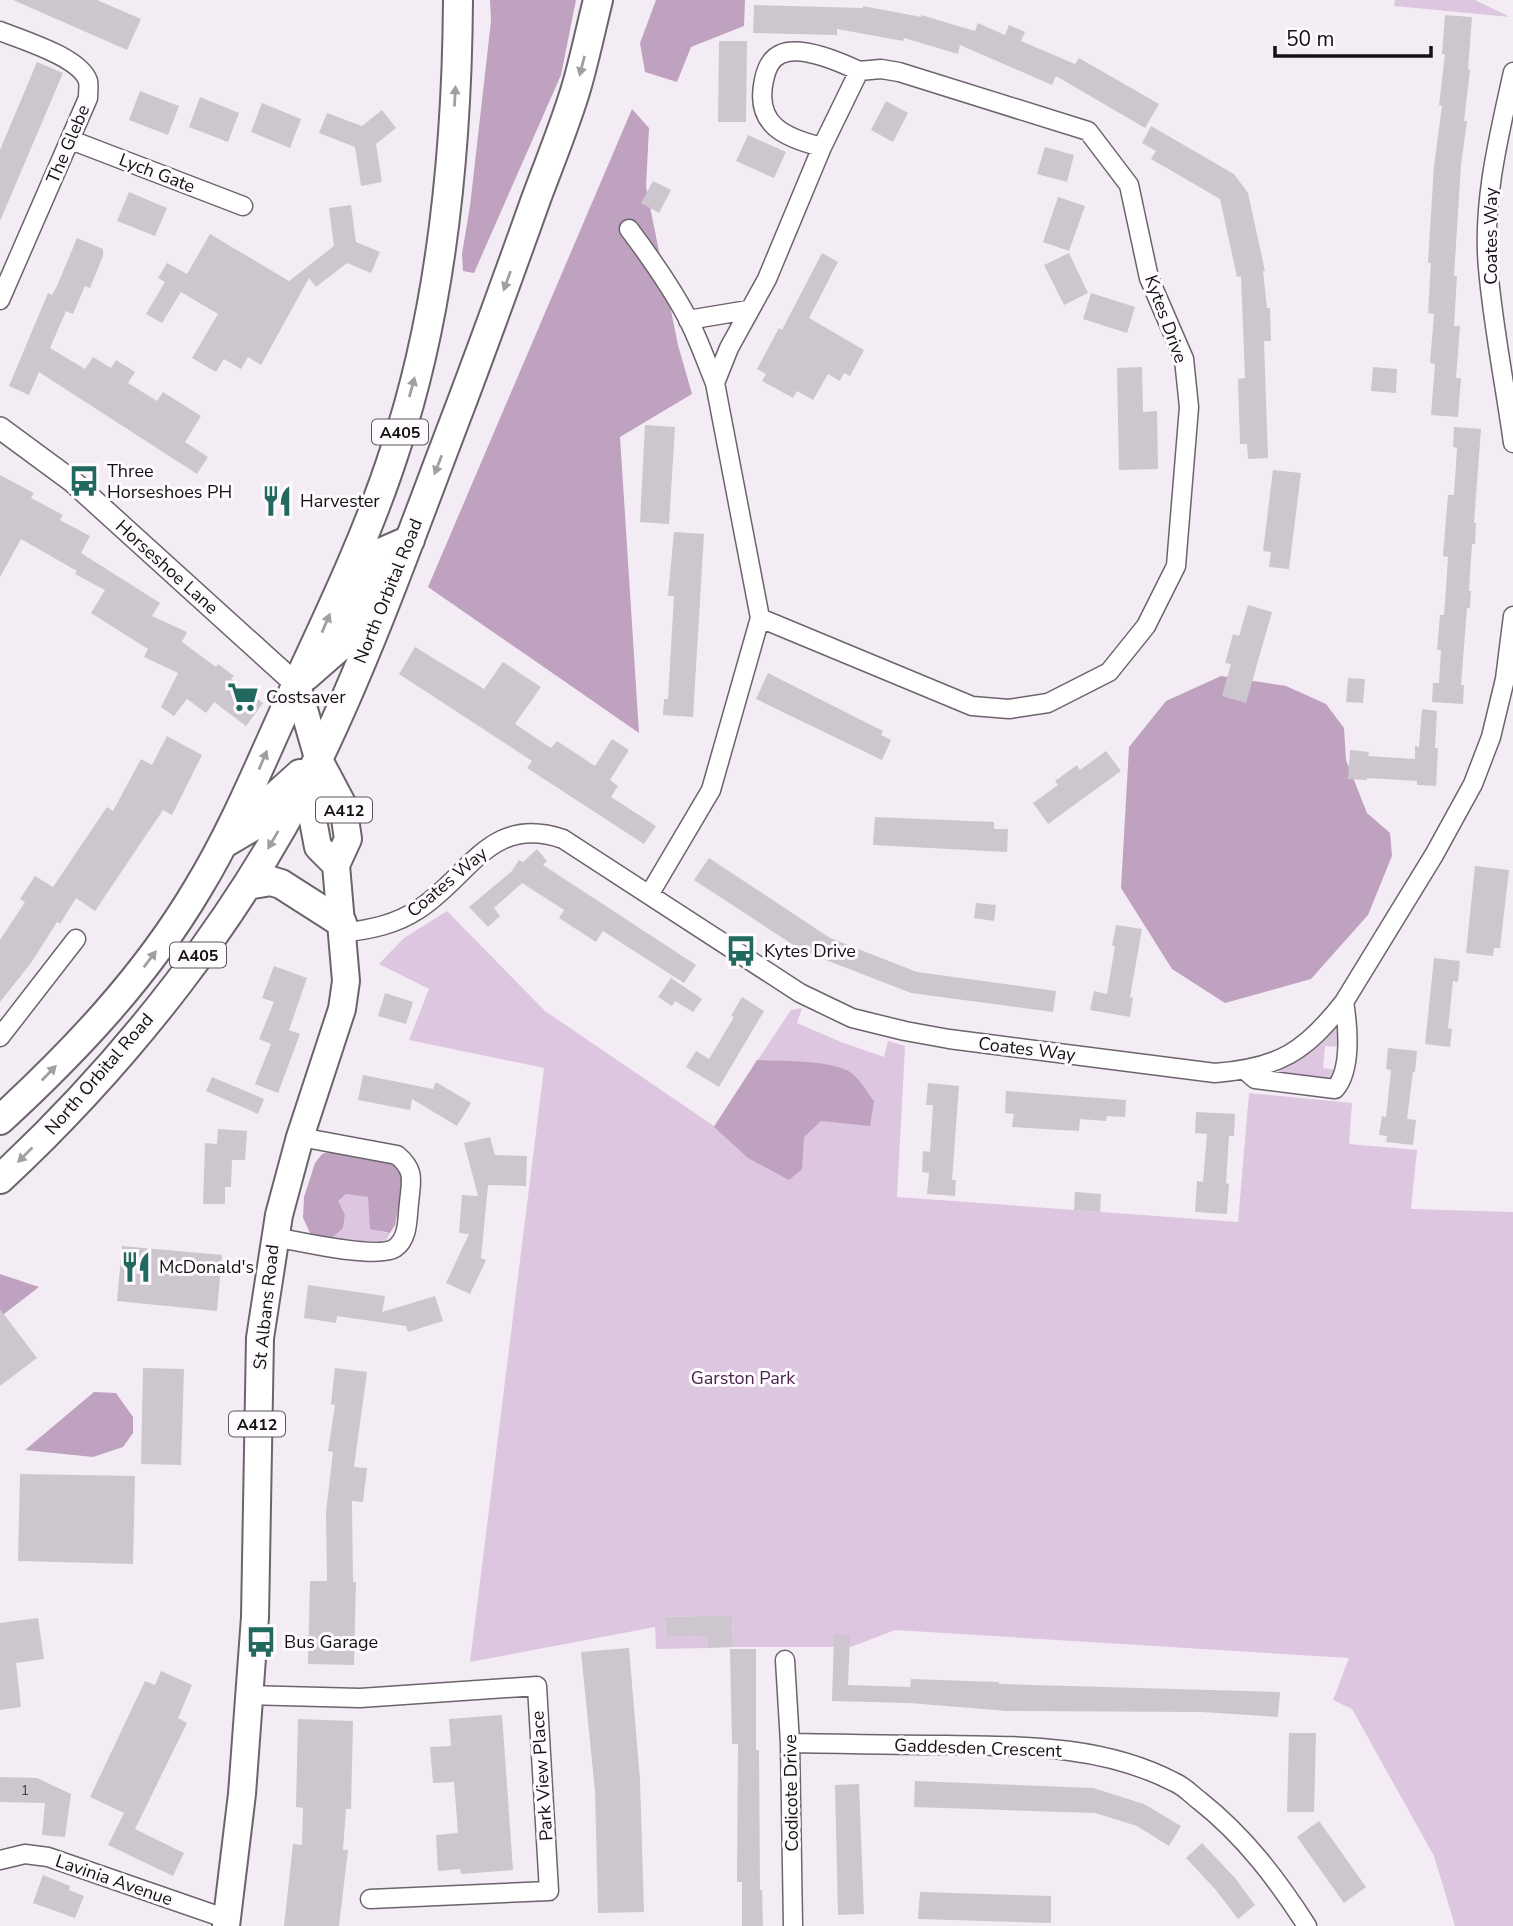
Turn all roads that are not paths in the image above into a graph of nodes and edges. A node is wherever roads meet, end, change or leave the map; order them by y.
1 (458, 0) edge
2 (598, 0) edge
3 (0, 31) edge
4 (859, 71) junction
5 (1513, 72) edge
6 (71, 141) junction
7 (822, 147) junction
8 (243, 206) dead end
9 (629, 229) dead end
10 (0, 300) edge
11 (748, 310) junction
12 (688, 320) junction
13 (715, 383) junction
14 (0, 428) edge
15 (1513, 443) edge
16 (410, 540) junction
17 (1513, 616) edge
18 (760, 618) junction
19 (1512, 648) edge
20 (296, 685) junction
21 (318, 758) junction
22 (223, 844) junction
23 (247, 885) junction
24 (649, 895) junction
25 (342, 928) junction
26 (76, 939) dead end
27 (1344, 1002) junction
28 (0, 1037) edge
29 (1246, 1071) junction
30 (0, 1120) edge
31 (300, 1137) junction
32 (0, 1179) edge
33 (274, 1237) junction
34 (785, 1660) dead end
35 (249, 1695) junction
36 (790, 1743) junction
37 (0, 1860) edge
38 (370, 1899) dead end
39 (226, 1922) edge
40 (793, 1926) edge
41 (1307, 1926) edge

20 -> 1 highway, North Orbital Road / A405
2 -> 16 highway, North Orbital Road / A405
3 - 6 street, The Glebe
4 - 7 street
4 - 7 street
4 - 18 street, Kytes Drive
5 - 15 street, Coates Way
6 - 8 street, Lych Gate
6 - 10 street, The Glebe
7 - 11 street
9 - 12 street
11 - 12 street
11 - 13 street
12 - 13 street
13 - 18 street
14 - 20 street, Horseshoe Lane
16 - 20 highway
16 - 21 highway, North Orbital Road / A405
17 - 19 street, Coates Way
18 - 24 street
19 - 27 street, Coates Way
20 - 21 main road, St Albans Road / A412
22 -> 20 highway, North Orbital Road / A405
21 - 22 highway
21 -> 23 highway, North Orbital Road / A405
21 - 25 main road, St Albans Road / A412
30 -> 22 highway, North Orbital Road / A405
23 - 25 highway
23 -> 32 highway, North Orbital Road / A405
24 - 25 street, Coates Way
24 - 29 street, Coates Way
25 - 31 main road, St Albans Road / A412
26 - 28 street
27 - 29 street, Coates Way
27 - 29 street
31 - 33 main road, St Albans Road / A412
31 - 33 street
33 - 35 main road, St Albans Road / A412
34 - 36 street, Codicote Drive
35 - 38 street, Park View Place
35 - 39 main road, St Albans Road / A412
36 - 40 street, Codicote Drive
36 - 41 street, Gaddesden Crescent
37 - 39 street, Lavinia Avenue

